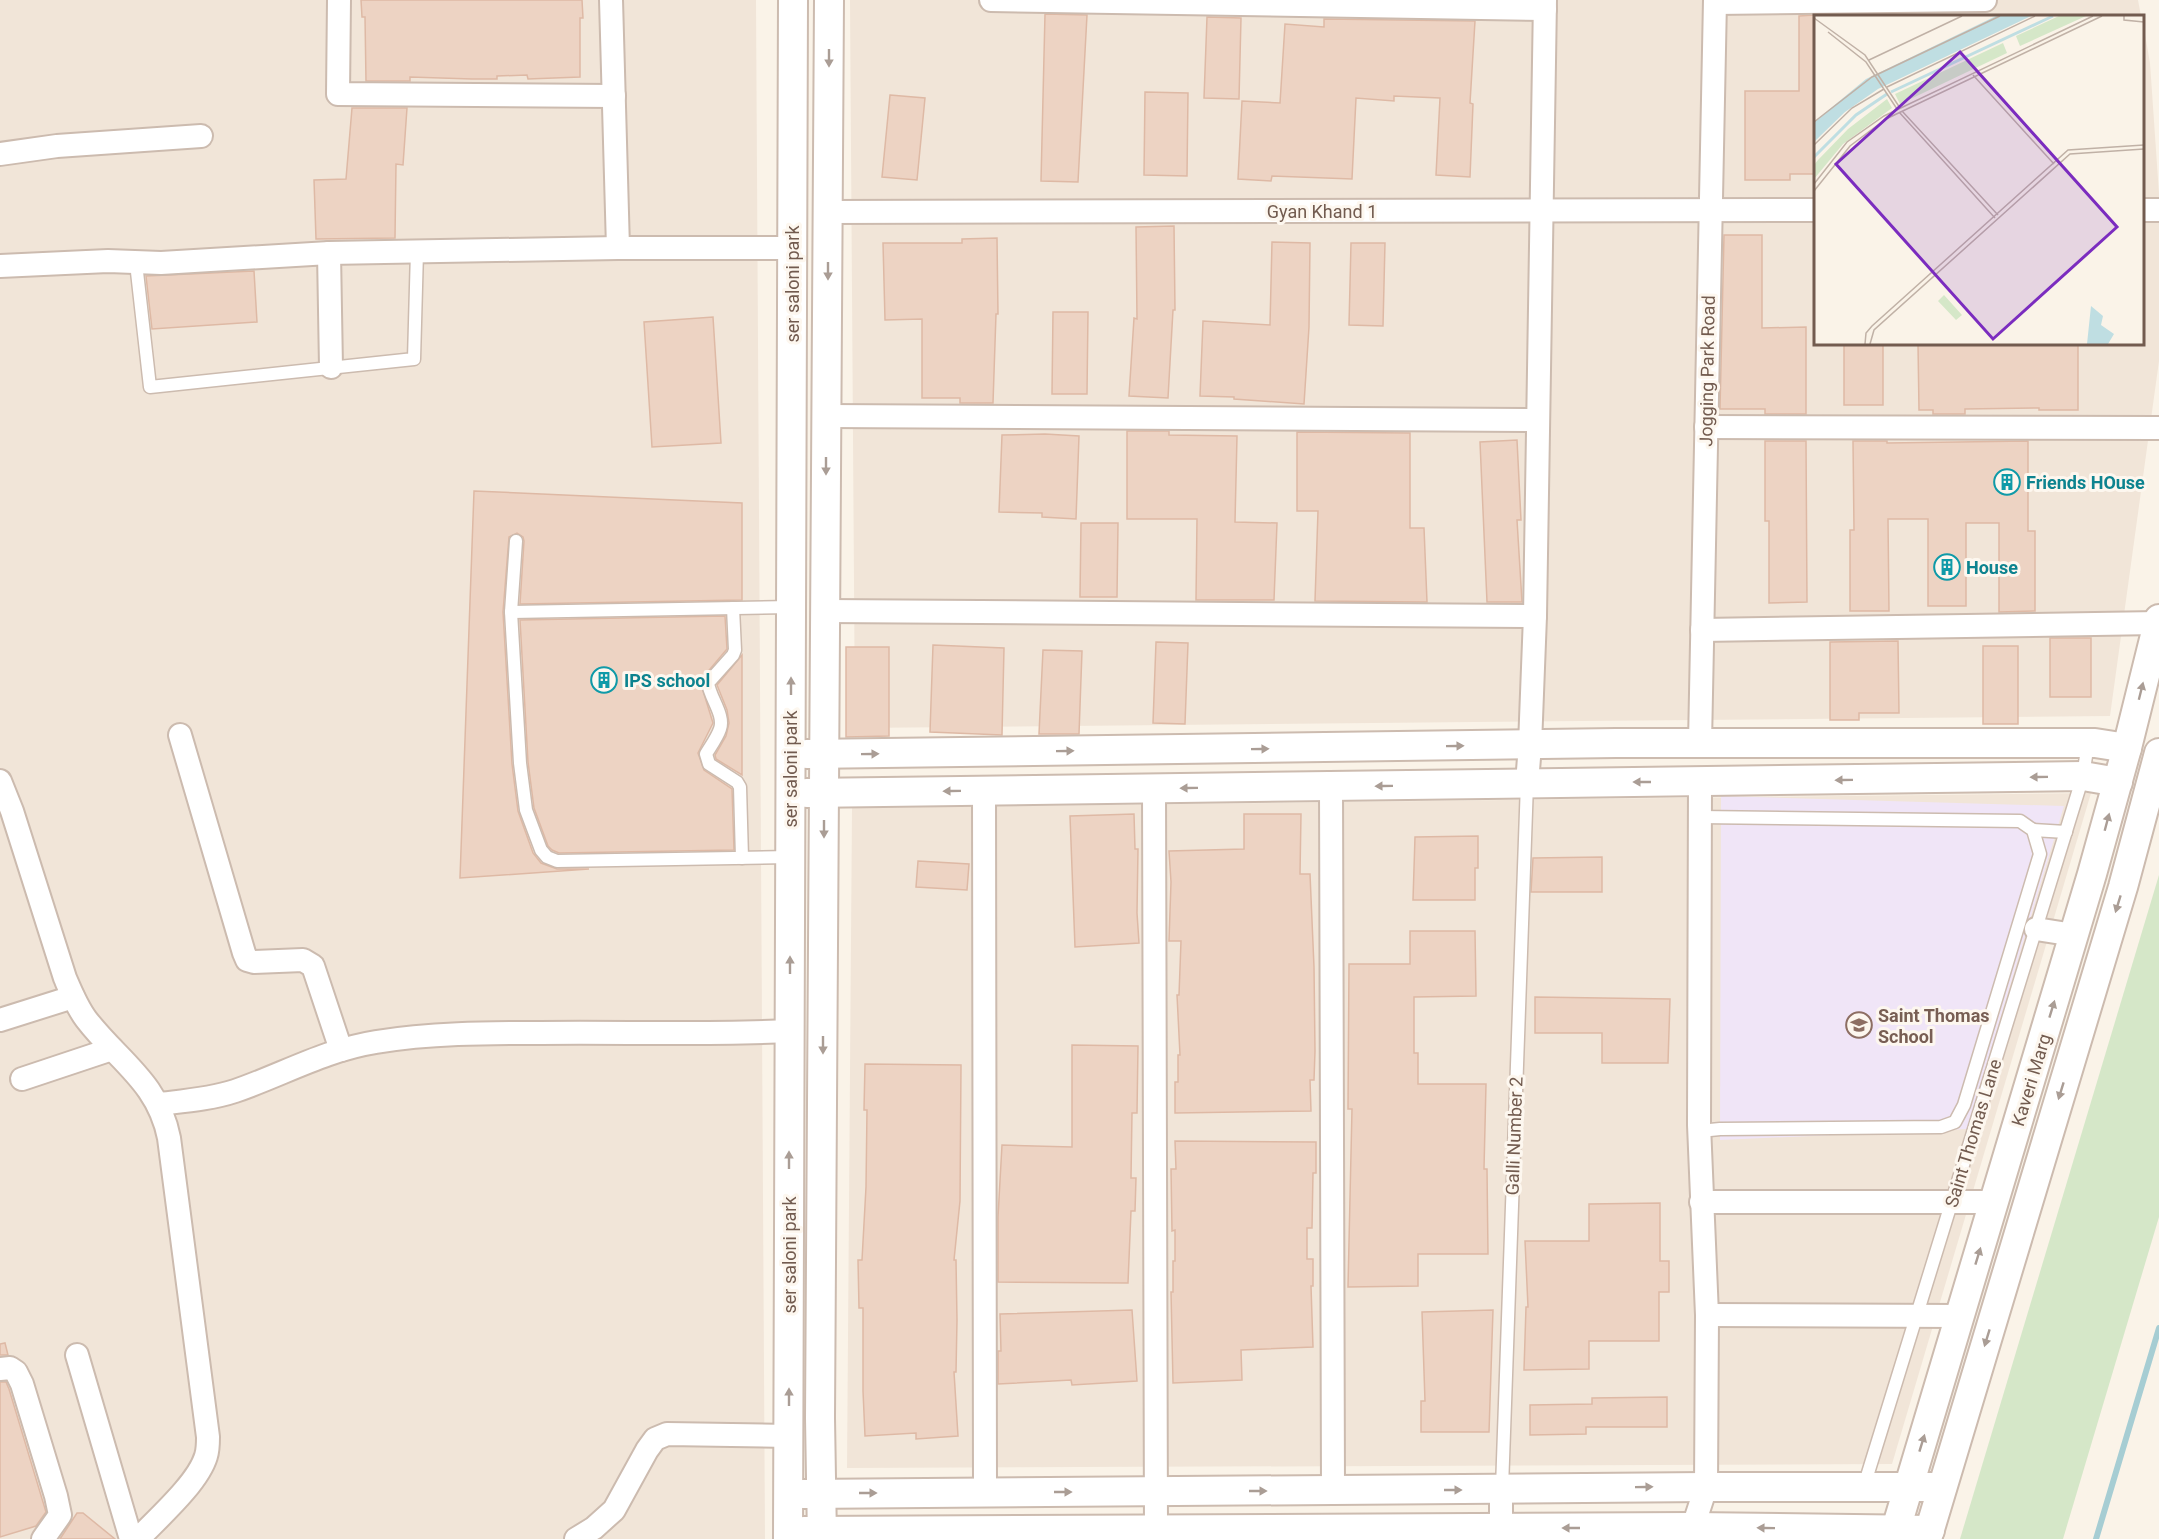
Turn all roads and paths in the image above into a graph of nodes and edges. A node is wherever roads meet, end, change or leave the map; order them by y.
1 (339, 0) edge
2 (611, 0) edge
3 (793, 0) edge
4 (829, 0) edge
5 (991, 0) edge
6 (1985, 0) edge
7 (1714, 2) edge
8 (1545, 5) edge
9 (614, 96) junction
10 (201, 136) dead end
11 (0, 154) edge
12 (1709, 209) junction
13 (1541, 210) junction
14 (1814, 210) edge
15 (828, 212) junction
16 (618, 248) junction
17 (792, 248) junction
18 (417, 251) junction
19 (329, 253) junction
20 (136, 263) junction
21 (0, 266) edge
22 (331, 367) junction
23 (827, 416) junction
24 (1537, 420) junction
25 (1706, 427) junction
26 (2159, 428) edge
27 (516, 541) dead end
28 (791, 607) junction
29 (733, 608) junction
30 (826, 611) junction
31 (512, 612) junction
32 (1535, 616) junction
33 (2159, 621) edge
34 (1702, 630) junction
35 (180, 735) dead end
36 (1700, 743) junction
37 (2088, 743) junction
38 (1530, 745) junction
39 (2127, 748) junction
40 (2159, 753) edge
41 (790, 754) junction
42 (825, 754) junction
43 (2083, 777) junction
44 (0, 781) edge
45 (1700, 782) junction
46 (2118, 782) junction
47 (1527, 783) junction
48 (1331, 787) junction
49 (2154, 788) edge
50 (1154, 789) junction
51 (984, 790) junction
52 (825, 792) junction
53 (790, 793) junction
54 (1700, 817) junction
55 (2033, 830) junction
56 (2066, 832) junction
57 (790, 857) junction
58 (742, 858) junction
59 (2029, 933) junction
60 (2074, 935) junction
61 (74, 997) junction
62 (0, 1020) edge
63 (790, 1031) junction
64 (112, 1049) junction
65 (341, 1050) junction
66 (22, 1079) dead end
67 (159, 1104) junction
68 (1960, 1114) junction
69 (1978, 1116) junction
70 (1700, 1131) junction
71 (1701, 1202) junction
72 (1952, 1202) junction
73 (1994, 1202) junction
74 (1707, 1315) junction
75 (1916, 1316) junction
76 (1960, 1316) junction
77 (77, 1355) dead end
78 (0, 1369) edge
79 (789, 1436) junction
80 (1706, 1487) junction
81 (1908, 1487) junction
82 (1942, 1487) junction
83 (1863, 1488) junction
84 (1333, 1490) junction
85 (1502, 1490) junction
86 (1156, 1491) junction
87 (985, 1492) junction
88 (788, 1494) junction
89 (822, 1494) junction
90 (1156, 1531) junction
91 (1692, 1533) edge
92 (1499, 1534) edge
93 (1894, 1534) edge
94 (1928, 1534) edge
95 (788, 1535) edge
96 (822, 1535) edge
97 (934, 1535) edge
98 (1037, 1535) edge
99 (43, 1539) edge
100 (131, 1539) edge
101 (138, 1539) edge
102 (576, 1539) edge

1 - 9 street
2 - 9 street
3 - 17 street, ser saloni park
4 -> 15 street
5 - 8 street
6 - 7 street
7 - 12 street, Jogging Park Road
8 - 13 street
9 - 16 street
10 - 11 street
12 - 13 street, Gyan Khand 1
12 - 14 street, Gyan Khand 1
12 - 25 street, Jogging Park Road
13 - 15 street, Gyan Khand 1
13 - 24 street
15 -> 23 street
16 - 17 street
16 - 18 street
17 - 28 street, ser saloni park
18 - 19 street
18 - 22 lane
19 - 20 street
19 - 22 street
20 - 21 street
20 - 22 lane
23 - 24 street
23 -> 30 street
24 - 32 street
25 - 26 street
25 - 34 street, Jogging Park Road
27 - 31 lane
28 - 29 lane
41 -> 28 street, ser saloni park
29 - 31 lane
29 - 58 lane
30 - 32 street
30 - 42 street
31 - 58 lane
32 - 38 street
33 - 34 street
39 -> 33 street, Kaveri Marg
34 - 36 street, Jogging Park Road
35 - 65 street
36 - 37 street
36 - 38 street
37 - 39 street
37 - 43 lane, Saint Thomas Lane
42 -> 38 street
38 - 47 street
39 - 46 street, Kaveri Marg
40 - 49 street, Kaveri Marg
41 - 42 street
41 - 53 street, ser saloni park
42 - 52 street
43 -> 45 street
43 - 46 street
43 - 56 lane, Saint Thomas Lane
44 - 61 street
45 -> 47 street
45 - 54 street
60 -> 46 street, Kaveri Marg
47 -> 48 street
47 - 85 lane, Galli Number 2
48 -> 50 street
48 - 84 street
49 -> 82 street, Kaveri Marg
50 - 51 street
50 - 86 street
51 -> 52 street
51 - 87 street
52 - 53 street
52 -> 89 street
53 - 57 street, ser saloni park
54 - 55 lane
54 - 70 street
55 - 56 lane
55 - 59 lane
56 - 59 lane, Saint Thomas Lane
57 - 58 lane
63 -> 57 street, ser saloni park
59 - 60 street
59 - 68 lane
59 - 69 lane, Saint Thomas Lane
73 -> 60 street, Kaveri Marg
61 - 62 street
61 - 64 street
63 - 65 street
79 -> 63 street, ser saloni park
64 - 66 street
64 - 67 street
65 - 67 street
67 - 101 street
68 - 69 lane
68 - 70 lane
69 - 72 lane, Saint Thomas Lane
70 - 71 street
71 - 72 street
71 - 74 street
72 - 73 street
72 - 75 lane, Saint Thomas Lane
76 -> 73 street, Kaveri Marg
74 - 75 street
74 - 80 street
75 - 76 street
75 - 83 lane, Saint Thomas Lane
81 -> 76 street, Kaveri Marg
77 - 100 street
78 - 99 street
79 - 88 street, ser saloni park
79 - 102 street
80 - 83 street
85 -> 80 street
80 - 91 street
81 - 82 street
81 - 83 street
81 - 93 street, Kaveri Marg
82 - 94 street, Kaveri Marg
84 -> 85 street
86 -> 84 street
85 - 92 street
87 -> 86 street
86 - 90 street
89 -> 87 street
88 - 89 street
88 - 95 street, ser saloni park
89 - 96 street
90 - 92 street
90 - 98 street
91 -> 92 street
93 -> 91 street
93 - 94 street
95 - 96 street
96 - 97 street
97 - 98 street

